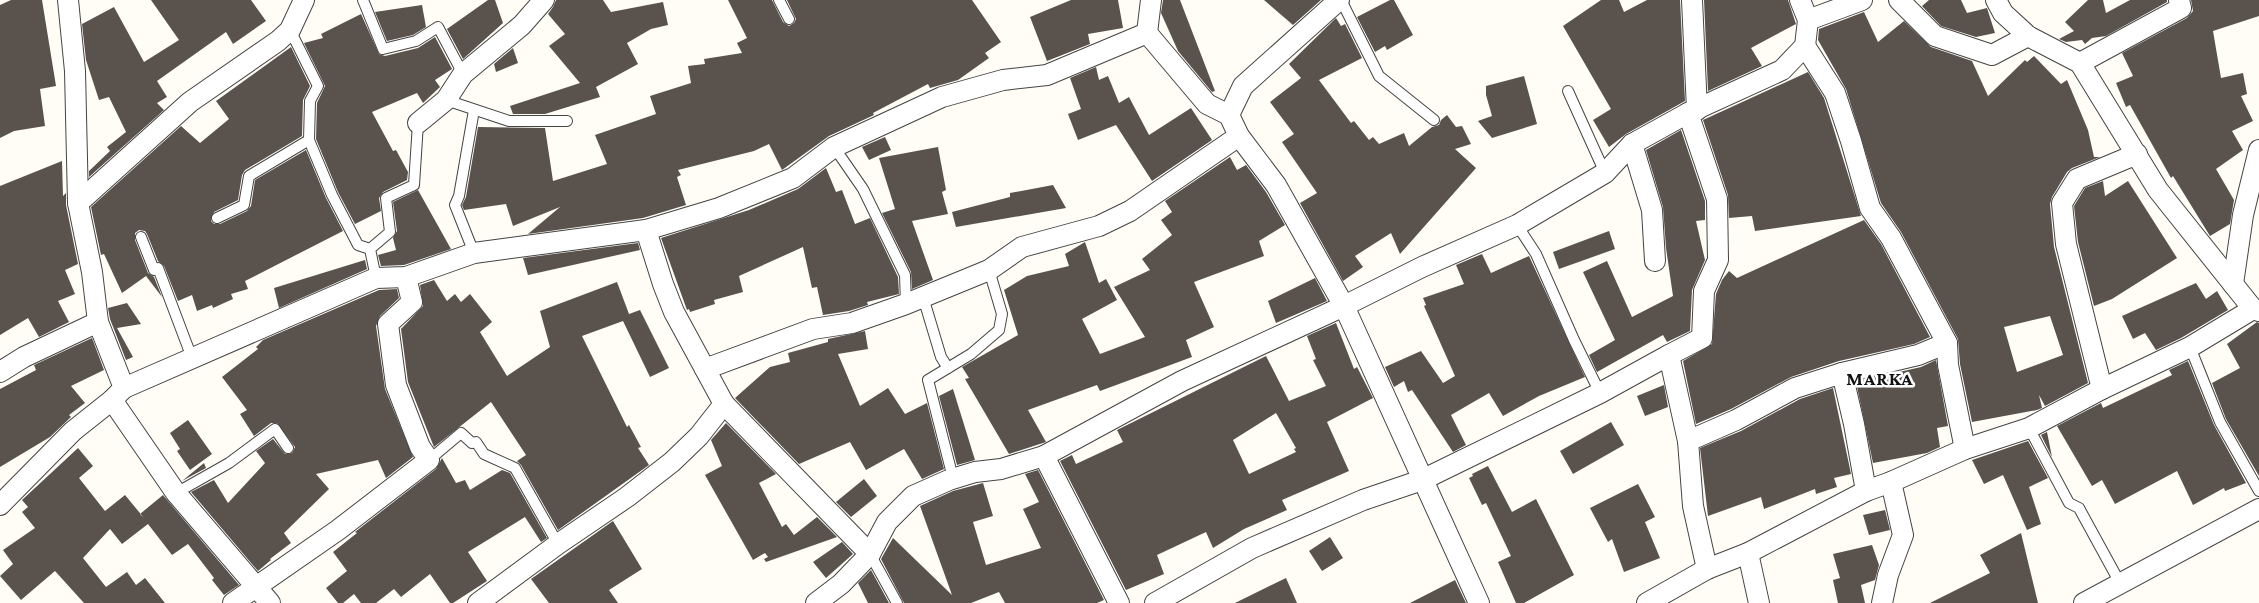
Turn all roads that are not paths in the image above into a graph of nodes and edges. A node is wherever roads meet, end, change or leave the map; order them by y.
1 (68, 0) edge
2 (304, 0) edge
3 (363, 0) edge
4 (544, 0) edge
5 (779, 0) edge
6 (1151, 0) edge
7 (1340, 0) edge
8 (1692, 0) edge
9 (1800, 0) edge
10 (1862, 0) edge
11 (1899, 0) edge
12 (1996, 0) edge
13 (2179, 0) edge
14 (789, 19) dead end
15 (1808, 20) junction
16 (290, 30) junction
17 (1147, 33) junction
18 (2028, 36) junction
19 (1805, 46) junction
20 (2080, 63) junction
21 (463, 74) junction
22 (1568, 92) dead end
23 (446, 100) junction
24 (474, 110) junction
25 (1692, 111) junction
26 (1229, 114) junction
27 (1434, 120) dead end
28 (567, 121) dead end
29 (418, 123) joint
30 (1238, 136) junction
31 (309, 140) junction
32 (1632, 144) junction
33 (834, 148) junction
34 (2259, 150) edge
35 (2137, 154) junction
36 (1605, 173) junction
37 (78, 203) junction
38 (217, 218) dead end
39 (1517, 225) junction
40 (646, 230) junction
41 (141, 237) dead end
42 (370, 249) junction
43 (474, 253) junction
44 (1655, 261) dead end
45 (989, 270) junction
46 (406, 277) junction
47 (376, 278) junction
48 (2233, 284) junction
49 (915, 301) junction
50 (1344, 306) junction
51 (2256, 310) edge
52 (98, 322) junction
53 (1946, 343) junction
54 (2190, 347) junction
55 (1668, 355) junction
56 (192, 358) junction
57 (948, 368) junction
58 (705, 369) junction
59 (0, 372) edge
60 (1842, 373) junction
61 (2102, 389) junction
62 (1600, 393) junction
63 (118, 394) junction
64 (724, 404) junction
65 (2028, 428) junction
66 (1688, 441) junction
67 (288, 448) dead end
68 (1965, 449) junction
69 (1044, 456) junction
70 (429, 460) junction
71 (949, 480) junction
72 (1422, 480) junction
73 (1891, 482) junction
74 (1866, 491) junction
75 (2259, 491) edge
76 (176, 493) junction
77 (0, 506) edge
78 (2259, 509) edge
79 (558, 544) junction
80 (1748, 553) junction
81 (870, 554) junction
82 (1707, 569) junction
83 (2120, 583) junction
84 (256, 586) junction
85 (233, 603) edge
86 (270, 603) edge
87 (478, 603) edge
88 (816, 603) edge
89 (897, 603) edge
90 (1119, 603) edge
91 (1154, 603) edge
92 (1478, 603) edge
93 (1647, 603) edge
94 (1759, 603) edge
95 (1882, 603) edge
96 (2084, 603) edge

1 - 37 street
2 - 16 street
3 - 21 lane
4 - 21 street
5 - 14 lane
6 - 17 street
7 - 26 street
7 - 27 lane
8 - 25 street
9 - 15 street
10 - 15 street
11 - 18 street
12 - 18 street
13 - 20 street
15 - 19 street
16 - 31 lane
16 - 37 street
17 - 26 street
17 - 33 street
18 - 20 street
19 - 25 street
19 - 53 street
20 - 35 street
21 - 23 street
22 - 36 lane
23 - 24 lane
23 - 29 street
24 - 28 lane
24 - 43 lane
25 - 32 street
25 - 55 street
26 - 30 street
29 - 42 lane
30 - 45 street
30 - 50 street
31 - 38 lane
31 - 42 lane
32 - 36 street
32 - 44 street
33 - 40 street
33 - 49 lane
34 - 48 street
35 - 48 street
35 - 61 street
36 - 39 street
37 - 52 street
39 - 50 street
39 - 62 lane
40 - 43 street
40 - 58 street
41 - 56 lane
42 - 47 lane
43 - 46 street
45 - 49 street
45 - 57 lane
46 - 47 street
46 - 70 street
47 - 56 street
48 - 51 street
49 - 57 lane
49 - 58 street
50 - 69 street
50 - 72 street
51 - 54 street
52 - 59 street
52 - 63 street
53 - 60 street
53 - 68 street
54 - 61 street
54 - 75 lane
55 - 62 street
55 - 66 street
56 - 63 street
57 - 71 lane
58 - 64 street
60 - 66 street
60 - 74 street
61 - 65 street
62 - 72 street
63 - 76 street
63 - 77 street
64 - 79 street
64 - 81 street
65 - 68 street
65 - 83 lane
66 - 82 street
67 - 76 lane
68 - 73 street
69 - 71 street
69 - 90 street
70 - 79 lane
70 - 84 street
71 - 81 street
72 - 91 street
72 - 92 street
73 - 74 street
73 - 95 street
74 - 80 street
76 - 84 street
78 - 83 street
79 - 87 street
80 - 82 street
80 - 94 street
81 - 88 street
81 - 89 lane
82 - 93 street
83 - 96 street
84 - 85 street
84 - 86 street

